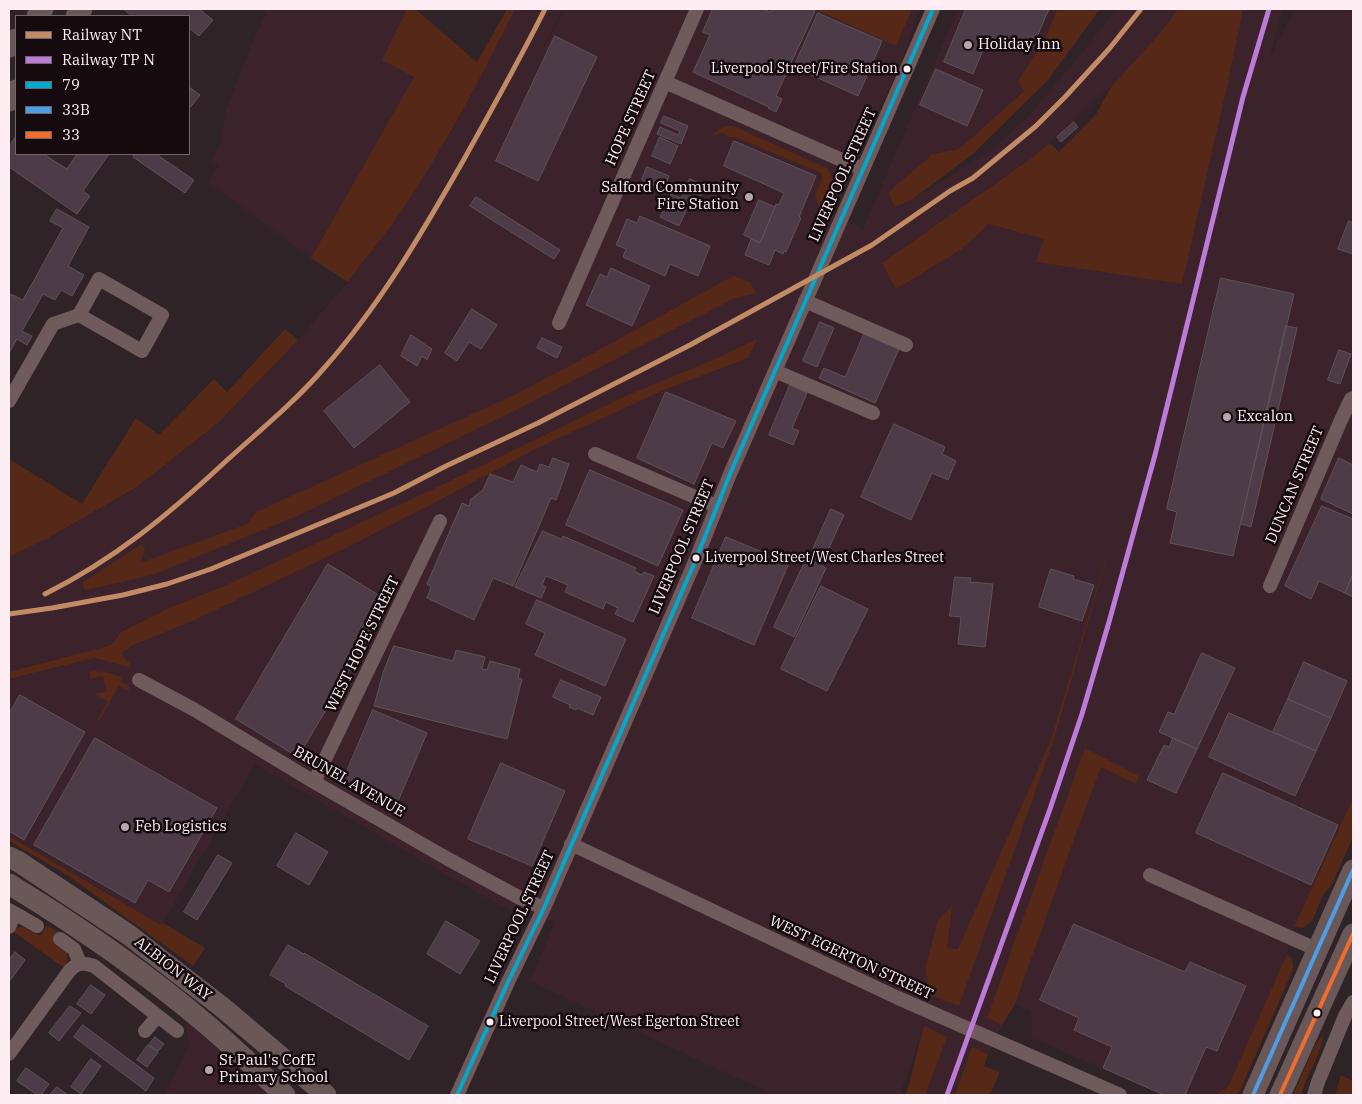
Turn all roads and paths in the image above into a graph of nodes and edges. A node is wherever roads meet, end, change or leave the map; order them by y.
1 (697, 9) edge
2 (933, 9) edge
3 (665, 82) junction
4 (862, 170) junction
5 (805, 301) junction
6 (79, 315) junction
7 (559, 323) dead end
8 (906, 346) dead end
9 (776, 371) junction
10 (1353, 398) edge
11 (9, 401) edge
12 (873, 412) dead end
13 (595, 454) dead end
14 (716, 506) junction
15 (440, 520) dead end
16 (1270, 586) dead end
17 (139, 680) dead end
18 (314, 782) junction
19 (572, 844) junction
20 (12, 858) edge
21 (1353, 870) edge
22 (1150, 875) dead end
23 (9, 884) edge
24 (544, 908) junction
25 (12, 912) edge
26 (37, 926) dead end
27 (9, 927) edge
28 (1353, 934) edge
29 (60, 939) dead end
30 (1318, 950) junction
31 (80, 963) junction
32 (1353, 1002) edge
33 (158, 1016) junction
34 (146, 1031) dead end
35 (177, 1031) dead end
36 (9, 1054) edge
37 (285, 1095) edge
38 (326, 1095) edge
39 (457, 1095) edge
40 (1120, 1095) edge
41 (1254, 1095) edge
42 (1280, 1095) edge
43 (1314, 1095) edge

1 - 3 street, HOPE STREET
2 - 4 street, LIVERPOOL STREET
3 - 4 street
3 - 7 street, HOPE STREET
4 - 5 street, LIVERPOOL STREET
5 - 8 street
5 - 9 street, LIVERPOOL STREET
6 - 6 street
6 - 11 street
9 - 12 street
9 - 14 street, LIVERPOOL STREET
10 - 16 street, DUNCAN STREET
13 - 14 street
14 - 19 street, LIVERPOOL STREET
15 - 18 street, WEST HOPE STREET
17 - 18 street, BRUNEL AVENUE
18 - 24 street, BRUNEL AVENUE
19 - 24 street, LIVERPOOL STREET
19 - 40 street, WEST EGERTON STREET
20 - 38 highway, ALBION WAY
21 - 30 highway
22 - 30 street
23 - 37 highway, ALBION WAY
24 - 39 street, LIVERPOOL STREET
25 - 26 street
25 - 27 street
28 - 42 highway
29 - 31 street
30 - 41 highway
31 - 33 street
31 - 36 street
32 - 43 street
33 - 34 street
33 - 35 street

